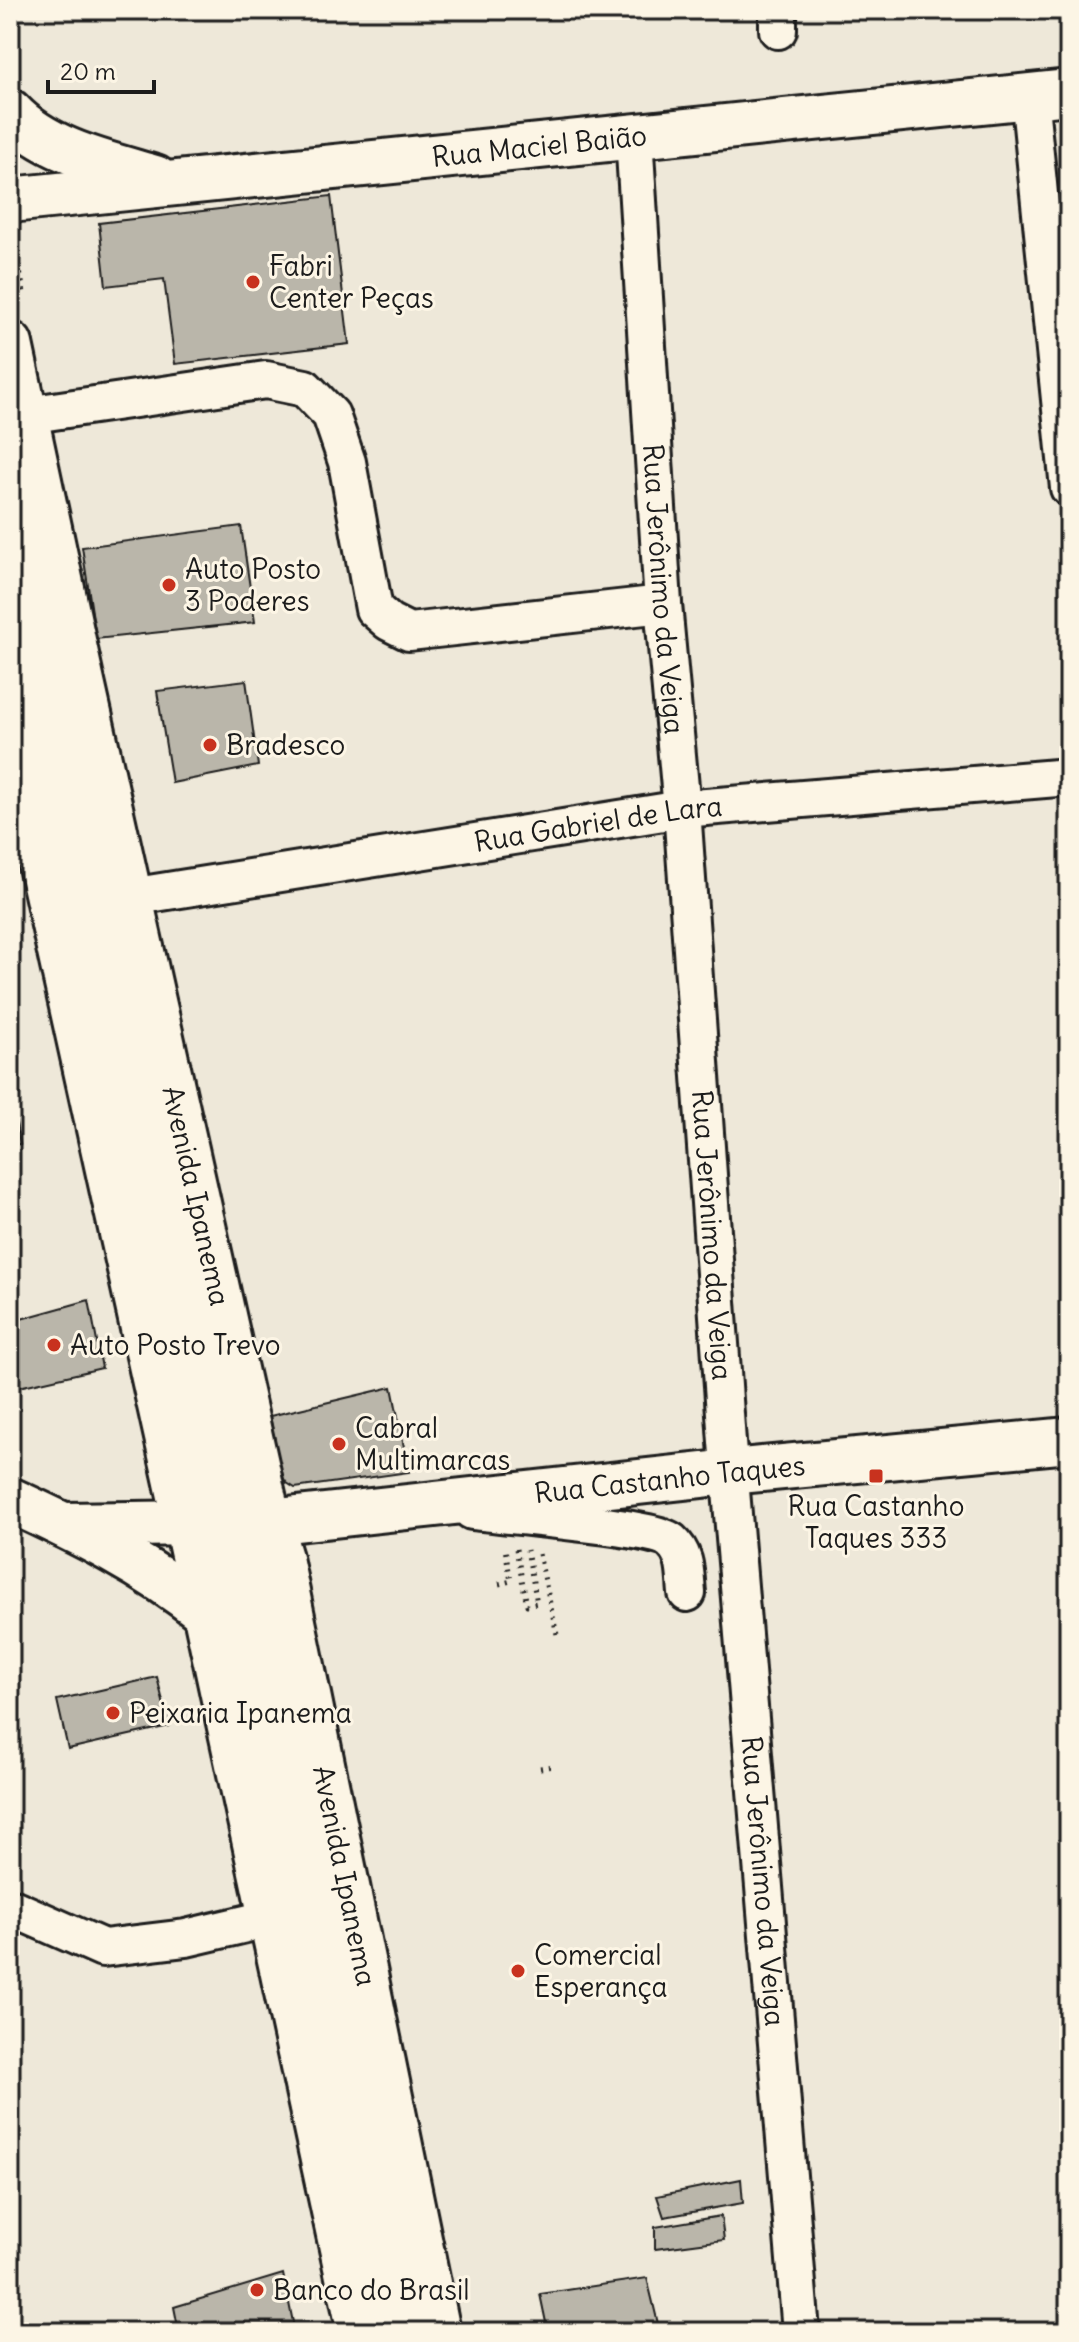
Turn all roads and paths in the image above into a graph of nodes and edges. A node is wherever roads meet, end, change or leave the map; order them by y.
1 (1049, 93) edge
2 (10, 112) edge
3 (634, 136) junction
4 (181, 185) junction
5 (11, 217) edge
6 (10, 296) edge
7 (10, 344) edge
8 (26, 415) junction
9 (10, 459) edge
10 (1069, 488) edge
11 (10, 599) edge
12 (663, 604) junction
13 (10, 725) edge
14 (1069, 777) edge
15 (682, 809) junction
16 (130, 897) junction
17 (1069, 1440) edge
18 (730, 1472) junction
19 (10, 1500) edge
20 (423, 1506) junction
21 (225, 1522) junction
22 (64, 1525) junction
23 (526, 1547) dead end
24 (538, 1547) dead end
25 (499, 1584) dead end
26 (687, 1593) dead end
27 (205, 1612) junction
28 (558, 1639) dead end
29 (553, 1766) dead end
30 (540, 1768) dead end
31 (10, 1907) edge
32 (271, 1918) junction
33 (360, 2332) edge
34 (384, 2332) edge
35 (412, 2332) edge
36 (438, 2332) edge
37 (801, 2332) edge

1 - 3 main road, Rua Maciel Baião
1 - 10 street
2 - 4 main road
3 - 4 main road, Rua Maciel Baião
3 - 12 street, Rua Jerônimo da Veiga
4 - 5 main road, Rua Maciel Baião
5 - 6 path
7 - 8 main road, Avenida Ipanema
8 - 12 street
8 - 16 main road, Avenida Ipanema
9 - 21 street
11 - 21 street
12 - 15 street, Rua Jerônimo da Veiga
13 - 21 main road, Avenida Ipanema
14 - 15 street, Rua Gabriel de Lara
15 - 16 street, Rua Gabriel de Lara
15 - 18 street, Rua Jerônimo da Veiga
16 - 21 main road, Avenida Ipanema
17 - 18 main road, Rua Castanho Taques
18 - 20 main road, Rua Castanho Taques
18 - 37 street, Rua Jerônimo da Veiga
19 - 22 main road
20 - 21 main road, Rua Castanho Taques
20 - 26 street
21 - 22 main road, Rua Castanho Taques
21 - 27 main road, Avenida Ipanema
21 - 34 street
21 - 35 street
21 - 36 main road, Avenida Ipanema
22 - 27 main road
23 - 25 path
24 - 28 path
27 - 32 main road, Avenida Ipanema
29 - 30 path
31 - 32 street
32 - 33 main road, Avenida Ipanema

